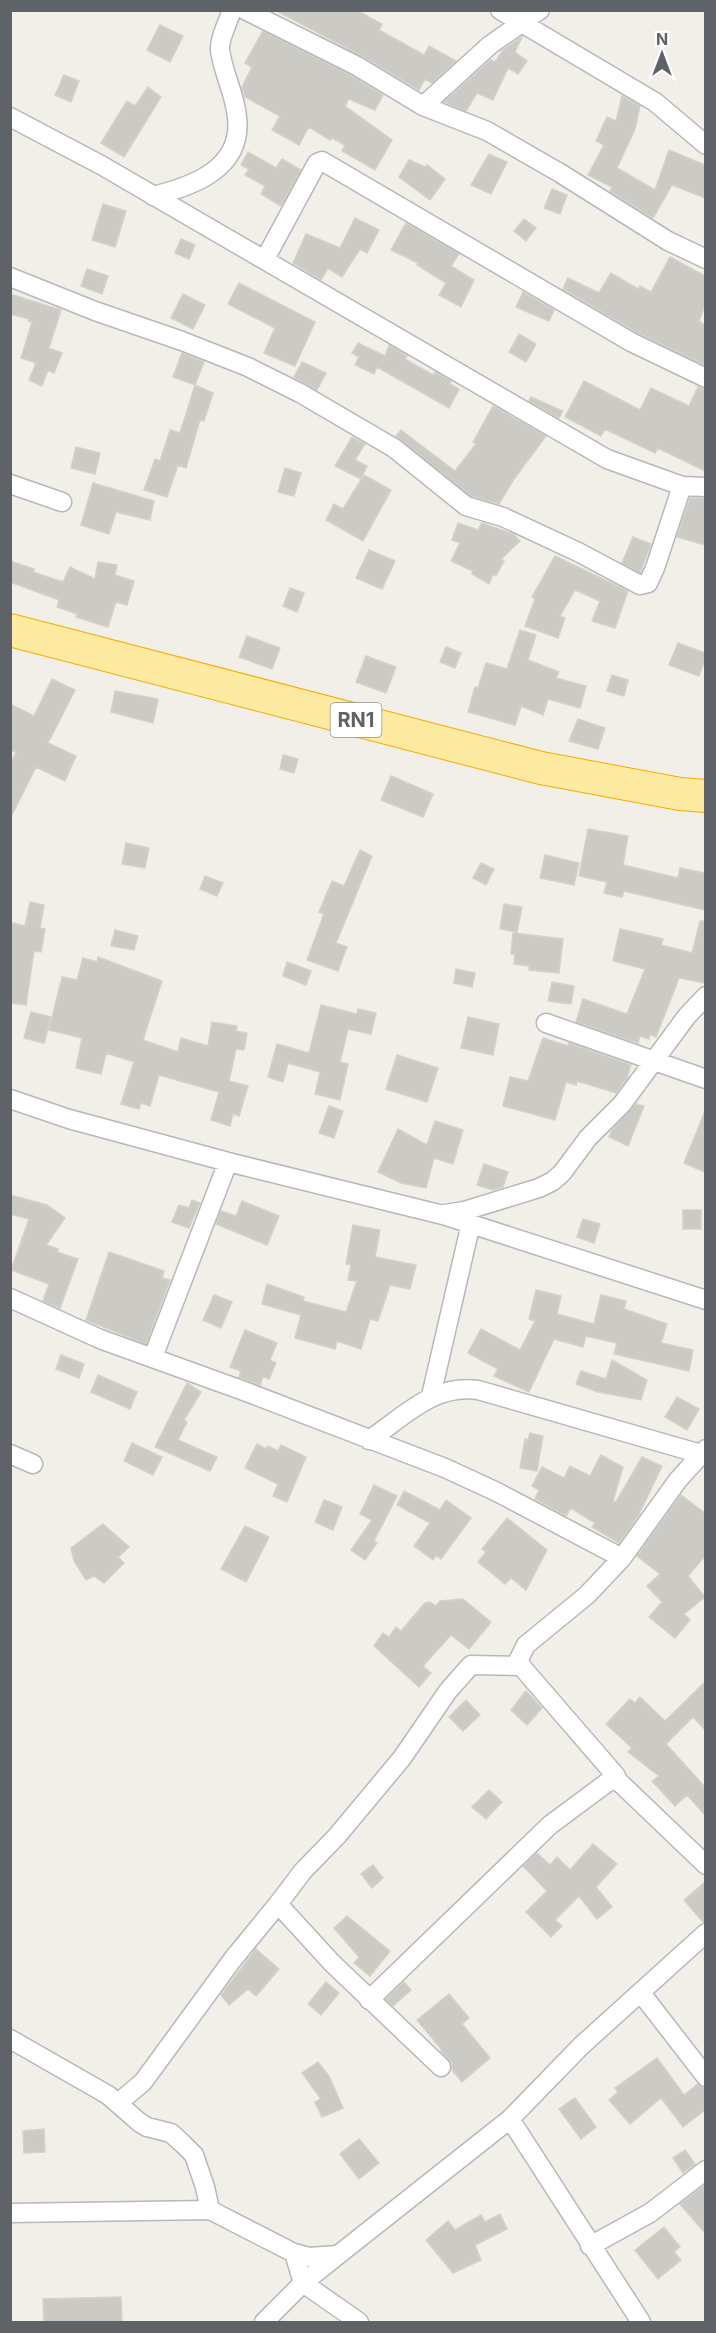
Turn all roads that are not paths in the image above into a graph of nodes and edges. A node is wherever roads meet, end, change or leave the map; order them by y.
1 (232, 10) edge
2 (245, 10) edge
3 (500, 10) edge
4 (540, 10) edge
5 (522, 23) junction
6 (423, 106) junction
7 (10, 117) edge
8 (705, 145) edge
9 (153, 196) junction
10 (265, 259) junction
11 (705, 259) edge
12 (10, 277) edge
13 (705, 378) edge
14 (10, 483) edge
15 (682, 486) junction
16 (705, 487) edge
17 (62, 502) dead end
18 (10, 630) edge
19 (705, 796) edge
20 (705, 996) edge
21 (546, 1023) dead end
22 (654, 1063) junction
23 (705, 1079) edge
24 (10, 1099) edge
25 (228, 1162) junction
26 (467, 1217) junction
27 (10, 1298) edge
28 (705, 1300) edge
29 (153, 1357) junction
30 (431, 1396) junction
31 (369, 1440) junction
32 (703, 1452) edge
33 (10, 1454) edge
34 (33, 1464) dead end
35 (622, 1558) junction
36 (521, 1666) junction
37 (616, 1776) junction
38 (705, 1865) edge
39 (278, 1904) junction
40 (705, 1933) edge
41 (640, 1994) junction
42 (369, 2000) junction
43 (10, 2039) edge
44 (441, 2067) dead end
45 (705, 2077) edge
46 (118, 2103) junction
47 (510, 2119) junction
48 (705, 2170) edge
49 (210, 2210) junction
50 (10, 2213) edge
51 (590, 2246) junction
52 (294, 2253) junction
53 (338, 2255) junction
54 (303, 2283) junction
55 (264, 2322) edge
56 (359, 2322) edge
57 (641, 2322) edge

1 - 9 street
2 - 6 street
3 - 5 street
4 - 5 street
5 - 6 street
5 - 8 street
6 - 11 street
7 - 9 street
9 - 10 street
10 - 13 street
10 - 15 street
12 - 15 street
14 - 17 street
15 - 16 street
18 - 19 highway, RN1
20 - 22 street
21 - 22 street
22 - 23 street
22 - 26 street
24 - 25 street
25 - 26 street
25 - 29 street
26 - 28 street
26 - 30 street
27 - 29 street
29 - 31 street
30 - 31 street
30 - 32 street
31 - 35 street
32 - 35 street
33 - 34 street
35 - 36 street
36 - 37 street
36 - 39 street
37 - 38 street
37 - 42 street
39 - 42 street
39 - 46 street
40 - 41 street
41 - 45 street
41 - 47 street
42 - 44 street
43 - 46 street
46 - 49 street
47 - 51 street
47 - 53 street
48 - 51 street
49 - 50 street
49 - 52 street
51 - 57 street
52 - 53 street
52 - 54 street
53 - 54 street
54 - 55 street
54 - 56 street

